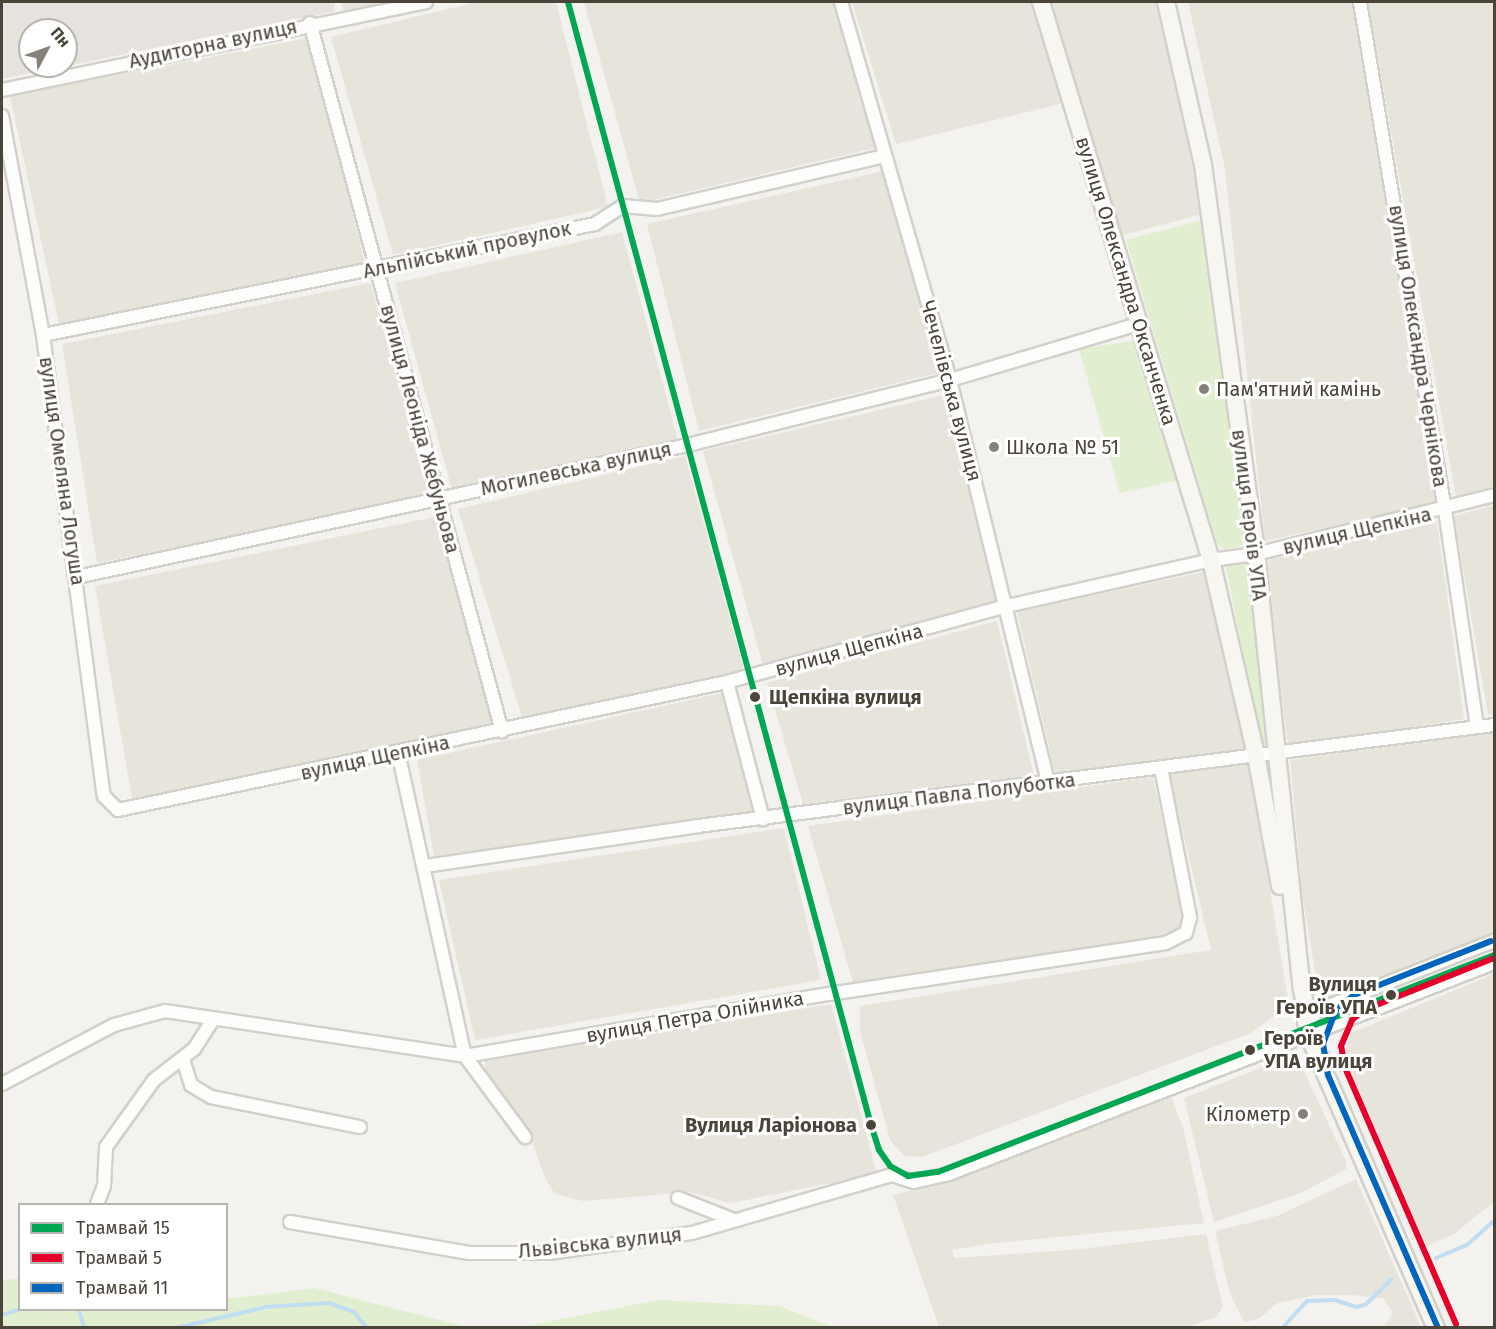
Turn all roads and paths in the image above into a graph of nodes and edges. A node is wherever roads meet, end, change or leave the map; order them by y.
1 (421, 2) edge
2 (841, 2) edge
3 (1041, 2) edge
4 (1166, 2) edge
5 (1360, 2) edge
6 (310, 23) junction
7 (2, 90) edge
8 (2, 116) edge
9 (884, 156) junction
10 (376, 269) junction
11 (1141, 323) junction
12 (43, 335) junction
13 (950, 380) junction
14 (1494, 495) edge
15 (440, 499) junction
16 (1445, 510) junction
17 (1256, 554) junction
18 (1211, 560) junction
19 (77, 577) junction
20 (1007, 606) junction
21 (727, 682) junction
22 (1494, 724) edge
23 (1477, 727) junction
24 (502, 731) junction
25 (398, 752) junction
26 (1277, 752) junction
27 (1256, 755) junction
28 (1161, 768) junction
29 (1048, 783) junction
30 (130, 810) joint
31 (763, 819) junction
32 (425, 866) junction
33 (1494, 941) edge
34 (1494, 963) edge
35 (214, 1018) junction
36 (1306, 1031) junction
37 (465, 1056) junction
38 (183, 1059) junction
39 (2, 1084) edge
40 (360, 1127) dead end
41 (525, 1137) dead end
42 (678, 1198) dead end
43 (97, 1203) edge
44 (731, 1219) junction
45 (290, 1222) dead end
46 (1437, 1328) edge

1 - 6 street, Аудиторна вулиця
2 - 9 street, Чечелівська вулиця
3 - 11 street, вулиця Олександра Оксанченка
4 - 17 street, вулиця Героїв УПА
5 - 16 street, вулиця Олександра Чернікова
6 - 7 street, Аудиторна вулиця
6 - 10 street, вулиця Леоніда Жебуньова
8 - 12 street, вулиця Омеляна Логуша
9 - 10 street, Альпійський провулок
9 - 13 street, Чечелівська вулиця
10 - 12 street, Альпійський провулок
10 - 15 street, вулиця Леоніда Жебуньова
11 - 13 street, Могилевська вулиця
11 - 18 street, вулиця Олександра Оксанченка
12 - 19 street, вулиця Омеляна Логуша
13 - 15 street, Могилевська вулиця
13 - 20 street, Чечелівська вулиця
14 - 16 street, вулиця Щепкіна
15 - 19 street, Могилевська вулиця
15 - 24 street, вулиця Леоніда Жебуньова
16 - 17 street, вулиця Щепкіна
16 - 23 street, вулиця Олександра Чернікова
17 - 18 street, вулиця Щепкіна
17 - 26 street, вулиця Героїв УПА
18 - 20 street, вулиця Щепкіна
18 - 27 street, вулиця Героїв УПА
19 - 30 street, вулиця Омеляна Логуша
20 - 21 street, вулиця Щепкіна
20 - 29 street, Чечелівська вулиця
21 - 24 street, вулиця Щепкіна
21 - 31 street
22 - 23 street, вулиця Павла Полуботка
23 - 26 street, вулиця Павла Полуботка
24 - 25 street, вулиця Щепкіна
25 - 30 street, вулиця Щепкіна
25 - 32 street
26 - 27 street, вулиця Павла Полуботка
26 - 36 street, вулиця Героїв УПА
27 - 28 street, вулиця Павла Полуботка
27 - 36 street, вулиця Героїв УПА
28 - 29 street, вулиця Павла Полуботка
28 - 37 street, вулиця Петра Олійника
29 - 31 street, вулиця Павла Полуботка
31 - 32 street, вулиця Павла Полуботка
32 - 37 street
33 - 36 street, Львівська вулиця
34 - 36 street, Львівська вулиця
35 - 37 street, вулиця Петра Олійника
35 - 38 street
35 - 39 street, вулиця Петра Олійника
36 - 44 street, Львівська вулиця
36 - 46 street
37 - 41 street
38 - 40 street
38 - 43 street
42 - 44 street, Львівська вулиця
44 - 45 street, Львівська вулиця

